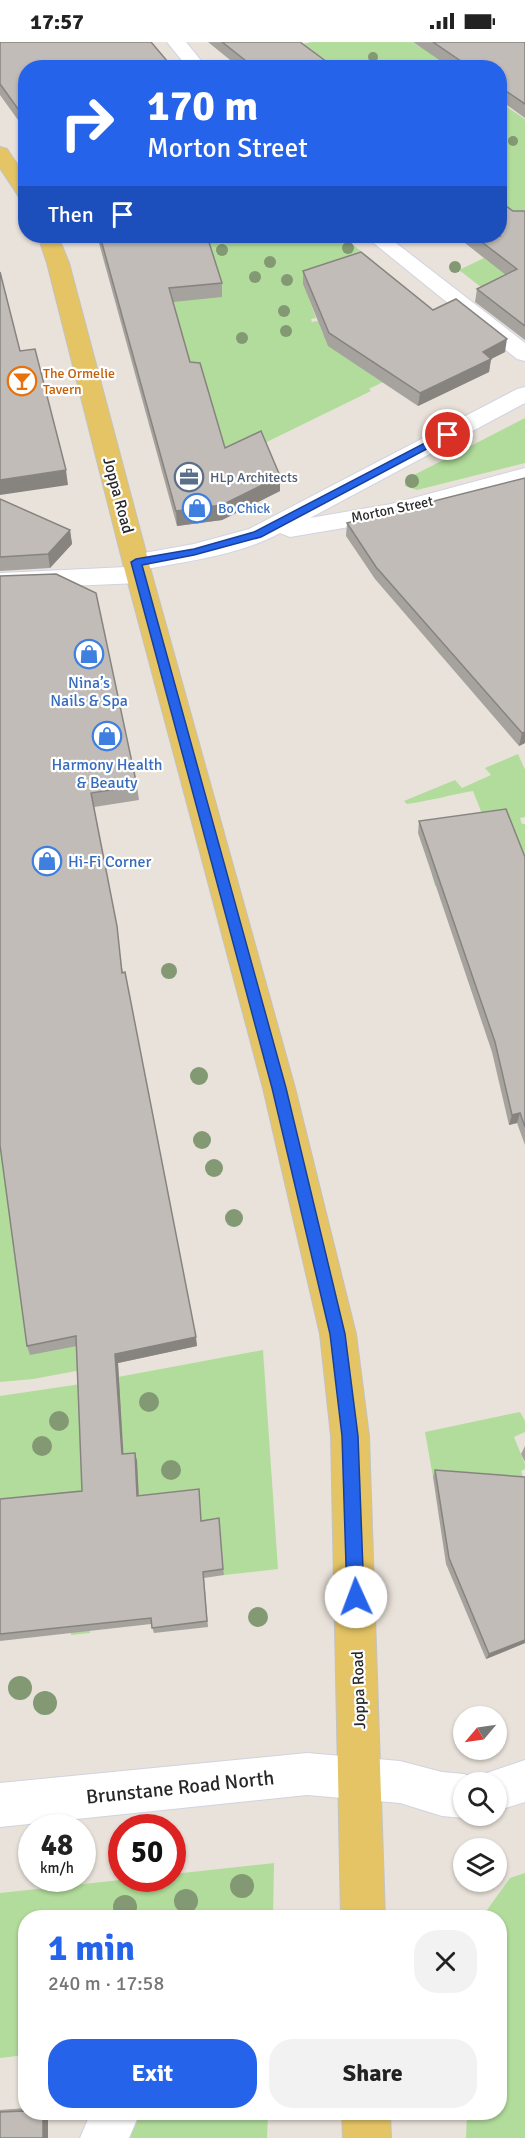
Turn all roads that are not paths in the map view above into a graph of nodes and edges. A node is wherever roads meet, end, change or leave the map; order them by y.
1 (176, 42) edge
2 (191, 60) edge
3 (0, 153) edge
4 (18, 181) edge
5 (51, 243) edge
6 (384, 243) edge
7 (525, 354) edge
8 (525, 394) edge
9 (525, 476) edge
10 (258, 535) junction
11 (138, 568) junction
12 (0, 581) edge
13 (361, 1779) junction
14 (525, 1781) edge
15 (507, 1787) edge
16 (453, 1795) edge
17 (0, 1805) edge
18 (363, 1910) edge
19 (112, 2120) edge
20 (366, 2120) edge
21 (104, 2138) edge
22 (366, 2138) edge

1 - 2 street
3 - 4 main road
5 - 11 main road, Joppa Road
6 - 7 street
8 - 10 street, Morton Street
9 - 10 street, Morton Street
10 - 11 street, Morton Street
11 - 12 street, Morton Street
11 - 13 main road, Joppa Road
13 - 16 street, Brunstane Road North
13 - 17 street, Brunstane Road North
13 - 18 main road, Joppa Road
14 - 15 street
19 - 21 street
20 - 22 main road

